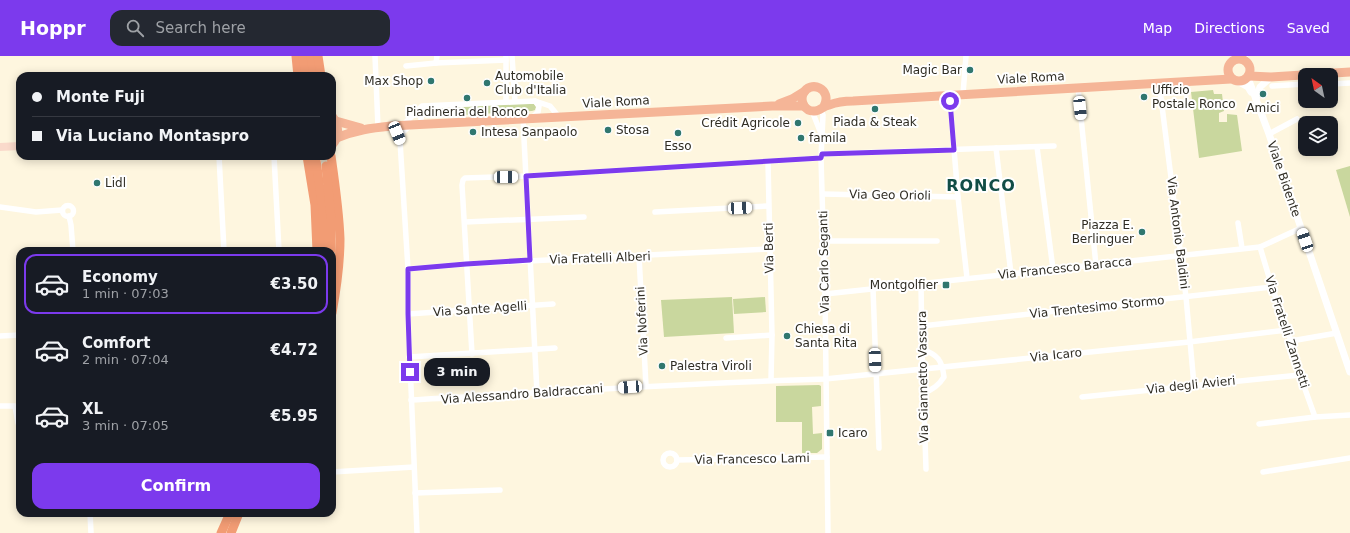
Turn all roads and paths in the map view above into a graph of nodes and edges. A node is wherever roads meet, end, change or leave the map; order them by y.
1 (296, 56) edge
2 (303, 56) edge
3 (311, 56) edge
4 (318, 56) edge
5 (375, 56) edge
6 (437, 56) edge
7 (512, 56) edge
8 (966, 56) edge
9 (506, 58) edge
10 (1235, 58) edge
11 (1247, 61) edge
12 (436, 63) junction
13 (406, 66) dead end
14 (298, 72) edge
15 (305, 72) edge
16 (313, 72) edge
17 (320, 72) edge
18 (1350, 72) edge
19 (1338, 73) edge
20 (1239, 77) junction
21 (1298, 78) edge
22 (1159, 82) junction
23 (1272, 82) junction
24 (1298, 84) edge
25 (1338, 84) edge
26 (1350, 84) edge
27 (1078, 88) junction
28 (805, 91) junction
29 (824, 92) junction
30 (963, 94) junction
31 (1256, 99) junction
32 (536, 100) junction
33 (506, 101) junction
34 (515, 101) junction
35 (853, 101) junction
36 (950, 101) dead end
37 (773, 106) junction
38 (421, 108) junction
39 (815, 108) junction
40 (559, 116) junction
41 (528, 118) junction
42 (336, 119) edge
43 (1297, 119) dead end
44 (336, 122) edge
45 (421, 125) junction
46 (391, 126) junction
47 (406, 126) junction
48 (378, 127) junction
49 (365, 128) junction
50 (336, 134) edge
51 (1268, 134) junction
52 (821, 136) junction
53 (336, 140) edge
54 (400, 141) junction
55 (16, 146) edge
56 (1037, 146) junction
57 (1054, 146) dead end
58 (0, 147) edge
59 (996, 148) junction
60 (954, 150) junction
61 (821, 156) junction
62 (219, 160) edge
63 (274, 160) edge
64 (308, 160) edge
65 (316, 160) tunnel mouth
66 (332, 160) tunnel mouth
67 (768, 162) junction
68 (326, 166) tunnel mouth
69 (526, 176) junction
70 (823, 194) junction
71 (958, 197) junction
72 (768, 206) junction
73 (0, 207) edge
74 (62, 210) junction
75 (655, 212) dead end
76 (69, 216) junction
77 (584, 217) dead end
78 (528, 219) junction
79 (465, 222) junction
80 (1238, 223) dead end
81 (1301, 228) junction
82 (823, 241) junction
83 (937, 241) dead end
84 (1260, 246) junction
85 (73, 247) edge
86 (224, 247) edge
87 (279, 247) edge
88 (317, 247) edge
89 (325, 247) edge
90 (331, 247) edge
91 (1242, 248) junction
92 (769, 249) junction
93 (1181, 254) junction
94 (639, 256) junction
95 (530, 260) junction
96 (466, 264) junction
97 (1096, 264) junction
98 (408, 269) junction
99 (1053, 269) junction
100 (1011, 274) junction
101 (967, 278) junction
102 (921, 284) junction
103 (336, 285) edge
104 (1272, 287) junction
105 (873, 289) junction
106 (825, 294) junction
107 (1186, 297) junction
108 (553, 304) dead end
109 (533, 306) junction
110 (470, 310) junction
111 (408, 314) junction
112 (922, 326) junction
113 (1287, 330) junction
114 (1337, 333) junction
115 (16, 335) edge
116 (772, 335) junction
117 (0, 336) edge
118 (726, 338) dead end
119 (1291, 341) junction
120 (1189, 342) junction
121 (555, 348) dead end
122 (535, 350) junction
123 (922, 350) junction
124 (472, 354) junction
125 (409, 357) junction
126 (943, 366) junction
127 (922, 369) junction
128 (1350, 372) edge
129 (876, 374) junction
130 (1300, 374) junction
131 (825, 379) junction
132 (771, 380) junction
133 (1194, 385) junction
134 (646, 386) junction
135 (537, 393) junction
136 (923, 393) junction
137 (1082, 397) dead end
138 (411, 400) junction
139 (16, 405) edge
140 (0, 406) edge
141 (1350, 415) edge
142 (1315, 417) junction
143 (1259, 424) dead end
144 (879, 448) dead end
145 (827, 457) junction
146 (1350, 458) edge
147 (677, 460) dead end
148 (414, 467) junction
149 (926, 469) dead end
150 (336, 472) edge
151 (1263, 472) dead end
152 (500, 490) dead end
153 (415, 493) junction
154 (90, 517) edge
155 (228, 517) edge
156 (237, 517) edge
157 (91, 533) edge
158 (221, 533) edge
159 (231, 533) edge
160 (417, 533) edge
161 (828, 533) edge

1 - 14 highway
2 - 15 highway
3 - 16 highway
4 - 17 highway
5 - 48 street
6 - 12 street
7 - 34 street
8 - 30 street
9 - 12 street
9 - 33 street
10 - 11 main road
10 - 20 main road, Viale Roma
11 - 20 main road
11 - 23 main road
12 - 13 street
18 - 19 main road
20 - 22 main road, Viale Roma
20 - 23 main road
20 - 31 street, Viale Bidente
21 - 23 main road
22 - 27 main road, Viale Roma
22 - 93 street, Via Antonio Baldini
23 - 24 street
23 - 31 street
25 - 26 street
27 - 30 main road, Viale Roma
27 - 97 street
28 - 29 main road
28 - 37 main road, Viale Roma
28 - 39 main road
29 - 35 main road, Viale Roma
29 - 39 main road
30 - 35 main road, Viale Roma
31 - 51 street, Viale Bidente
32 - 34 street
32 - 40 street
32 - 41 street
33 - 34 street
33 - 38 street
35 - 39 main road, Viale Roma
36 - 60 street
37 - 39 main road, Viale Roma
37 - 40 main road, Viale Roma
38 - 45 street
38 - 47 street
39 - 52 street, Via Carlo Seganti
39 - 52 street, Via Carlo Seganti
40 - 41 main road, Viale Roma
41 - 45 main road, Viale Roma
41 - 69 street
42 - 49 main road, Viale Roma
43 - 51 street
44 - 50 main road
45 - 47 main road, Viale Roma
46 - 47 main road, Viale Roma
46 - 48 main road, Viale Roma
46 - 54 street
47 - 54 street
48 - 49 main road, Viale Roma
49 - 53 main road, Viale Roma
51 - 81 street, Viale Bidente
52 - 61 street, Via Carlo Seganti
54 - 98 street
55 - 58 main road
56 - 57 street
56 - 59 street
56 - 99 street
59 - 60 street
59 - 100 street
60 - 61 street
60 - 71 street
61 - 67 street
61 - 70 street, Via Carlo Seganti
62 - 86 street
63 - 87 street
64 - 88 highway
65 - 89 highway
66 - 103 highway
67 - 69 street
67 - 72 street, Via Berti
68 - 90 highway
69 - 78 street
69 - 79 street
70 - 71 street, Via Geo Orioli
70 - 82 street, Via Carlo Seganti
71 - 101 street
72 - 75 street
72 - 92 street, Via Berti
73 - 74 street
74 - 76 street
74 - 76 street
76 - 85 street
77 - 78 street
78 - 79 street
78 - 95 street
79 - 96 street
80 - 91 street
81 - 84 street, Via Francesco Baracca
81 - 114 street, Viale Bidente
82 - 83 street
82 - 106 street, Via Carlo Seganti
84 - 91 street, Via Francesco Baracca
84 - 104 street, Via Fratelli Zannetti
91 - 93 street, Via Francesco Baracca
92 - 94 street, Via Fratelli Alberi
92 - 116 street, Via Berti
93 - 97 street, Via Francesco Baracca
93 - 107 street, Via Antonio Baldini
94 - 95 street, Via Fratelli Alberi
94 - 134 street, Via Noferini
95 - 96 street, Via Fratelli Alberi
95 - 109 street
96 - 98 street, Via Fratelli Alberi
96 - 110 street
97 - 99 street, Via Francesco Baracca
98 - 111 street
99 - 100 street, Via Francesco Baracca
100 - 101 street, Via Francesco Baracca
101 - 102 street, Via Francesco Baracca
102 - 105 street, Via Francesco Baracca
102 - 112 street, Via Giannetto Vassura
104 - 107 street, Via Trentesimo Stormo
104 - 113 street, Via Fratelli Zannetti
105 - 106 street, Via Francesco Baracca
105 - 129 street
106 - 131 street, Via Carlo Seganti
107 - 112 street, Via Trentesimo Stormo
107 - 120 street, Via Antonio Baldini
108 - 109 street, Via Sante Agelli
109 - 110 street, Via Sante Agelli
109 - 122 street
110 - 111 street, Via Sante Agelli
110 - 124 street
111 - 125 street
112 - 123 street, Via Giannetto Vassura
113 - 119 street, Via Fratelli Zannetti
113 - 120 street, Via Icaro
114 - 119 street
114 - 128 street, Viale Bidente
115 - 117 street
116 - 118 street
116 - 132 street, Via Berti
119 - 130 street, Via Fratelli Zannetti
120 - 126 street, Via Icaro
120 - 133 street, Via Antonio Baldini
121 - 122 street
122 - 124 street
122 - 135 street
123 - 126 street
123 - 127 street, Via Giannetto Vassura
124 - 125 street
125 - 138 street
126 - 127 street, Via Icaro
126 - 136 street
127 - 129 street, Via Icaro
127 - 136 street, Via Giannetto Vassura
129 - 131 street, Via Icaro
129 - 144 street
130 - 133 street, Via degli Avieri
130 - 142 street, Via Fratelli Zannetti
131 - 132 street, Via Alessandro Baldraccani
131 - 145 street, Via Carlo Seganti
132 - 134 street, Via Alessandro Baldraccani
133 - 137 street, Via degli Avieri
134 - 135 street, Via Alessandro Baldraccani
135 - 138 street, Via Alessandro Baldraccani
136 - 149 street, Via Giannetto Vassura
138 - 148 street
139 - 140 street
141 - 142 street
142 - 143 street
145 - 147 street, Via Francesco Lami
145 - 161 street, Via Carlo Seganti
146 - 151 street
148 - 150 street
148 - 153 street
152 - 153 street
153 - 160 street
154 - 157 street
155 - 158 highway
156 - 159 highway

